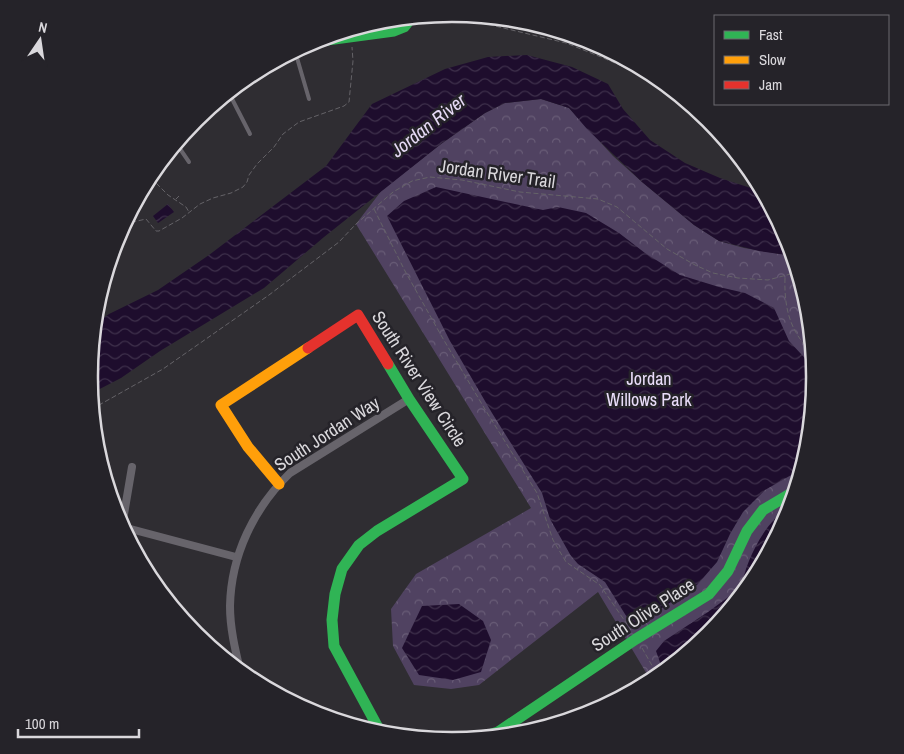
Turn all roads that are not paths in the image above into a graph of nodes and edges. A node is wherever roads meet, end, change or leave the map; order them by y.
1 (401, 27) edge
2 (356, 36) edge
3 (297, 58) edge
4 (232, 99) edge
5 (309, 99) dead end
6 (250, 134) dead end
7 (180, 149) edge
8 (189, 162) dead end
9 (409, 399) junction
10 (132, 468) dead end
11 (278, 484) junction
12 (786, 496) edge
13 (124, 514) edge
14 (132, 530) edge
15 (236, 557) junction
16 (238, 659) edge
17 (376, 723) edge
18 (505, 727) edge

1 - 2 street
3 - 5 lane
4 - 6 lane
7 - 8 lane
9 - 11 street, South Jordan Way
9 - 11 street, South River View Circle
9 - 17 street, South River View Circle
10 - 13 street
11 - 15 street, South Jordan Way
12 - 18 street, South Olive Place
14 - 15 street
15 - 16 street, South Jordan Way

